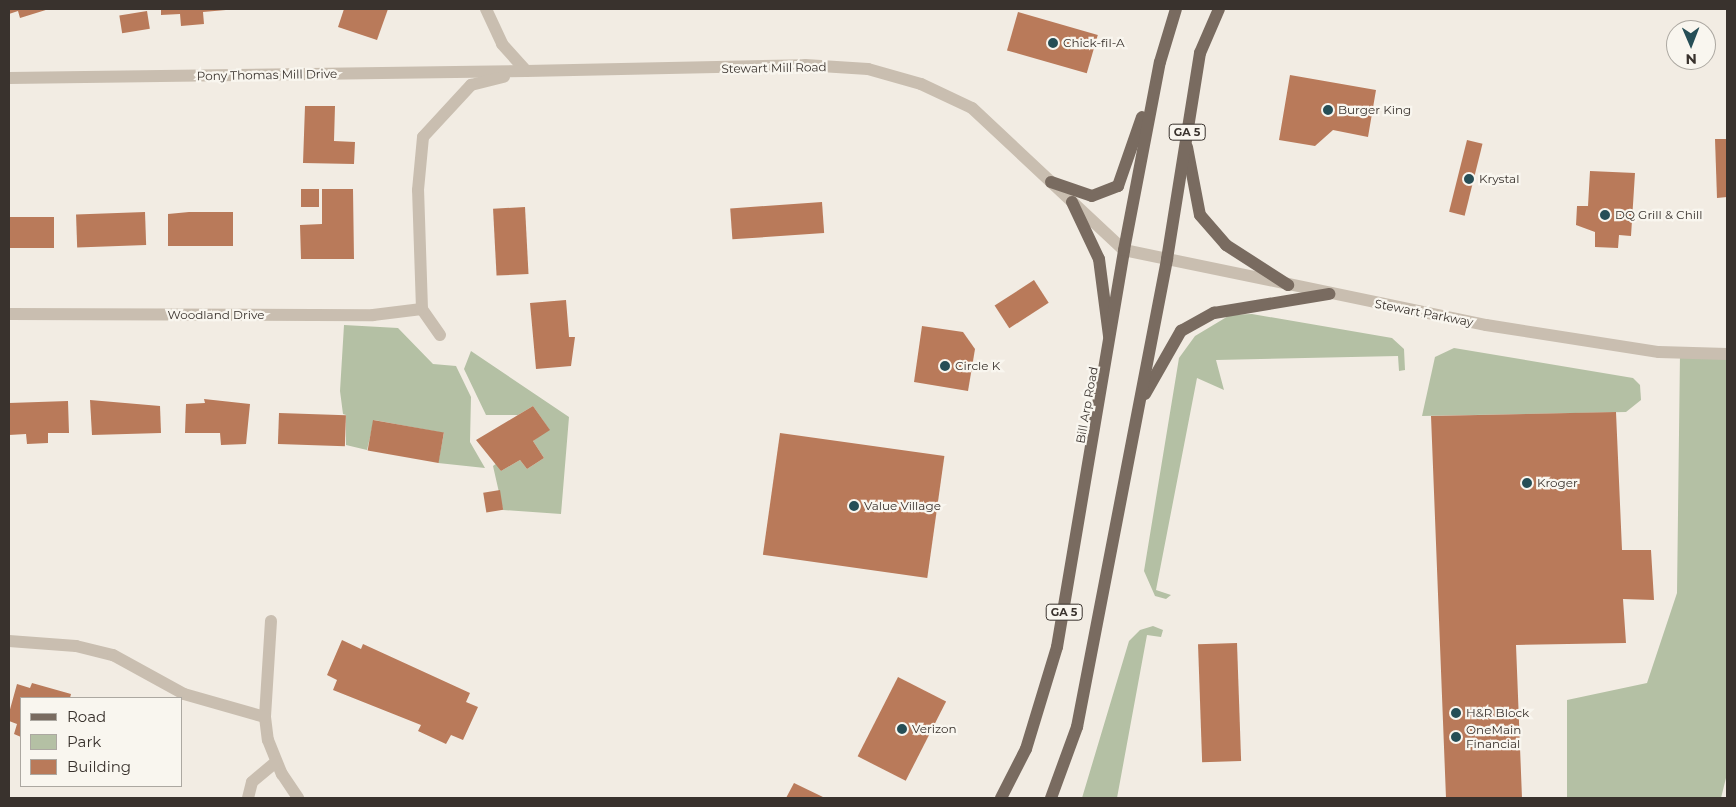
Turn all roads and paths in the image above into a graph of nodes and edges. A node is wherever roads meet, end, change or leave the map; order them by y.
1 (486, 9) edge
2 (1176, 9) edge
3 (1219, 9) edge
4 (1160, 62) junction
5 (526, 72) junction
6 (9, 78) edge
7 (1186, 139) junction
8 (1051, 182) junction
9 (1072, 202) junction
10 (1124, 250) junction
11 (1167, 259) junction
12 (1288, 285) junction
13 (1329, 294) junction
14 (422, 309) junction
15 (9, 314) edge
16 (440, 335) dead end
17 (1111, 347) junction
18 (1727, 354) edge
19 (1139, 405) junction
20 (271, 621) dead end
21 (9, 641) edge
22 (265, 717) junction
23 (276, 762) junction
24 (248, 798) edge
25 (298, 798) edge
26 (1001, 798) edge
27 (1051, 798) edge

1 - 5 street
2 - 4 main road, Bill Arp Road / GA 5
3 - 7 main road, GA 5
4 - 8 main road
4 - 10 main road, Bill Arp Road / GA 5
5 - 6 street, Pony Thomas Mill Drive
5 - 8 street, Stewart Mill Road
5 - 14 street
7 - 11 main road, GA 5
7 - 12 main road
8 - 9 street, Stewart Mill Road
9 - 10 street, Stewart Mill Road
9 - 17 main road
10 - 11 street, Stewart Parkway
10 - 17 main road, Bill Arp Road / GA 5
11 - 12 street, Stewart Parkway
11 - 19 main road, GA 5
12 - 13 street, Stewart Parkway
13 - 18 street, Stewart Parkway
13 - 19 main road
14 - 15 street, Woodland Drive
14 - 16 street
17 - 26 main road, Bill Arp Road / GA 5
19 - 27 main road, GA 5
20 - 22 street
21 - 22 street
22 - 23 street
23 - 24 street
23 - 25 street

